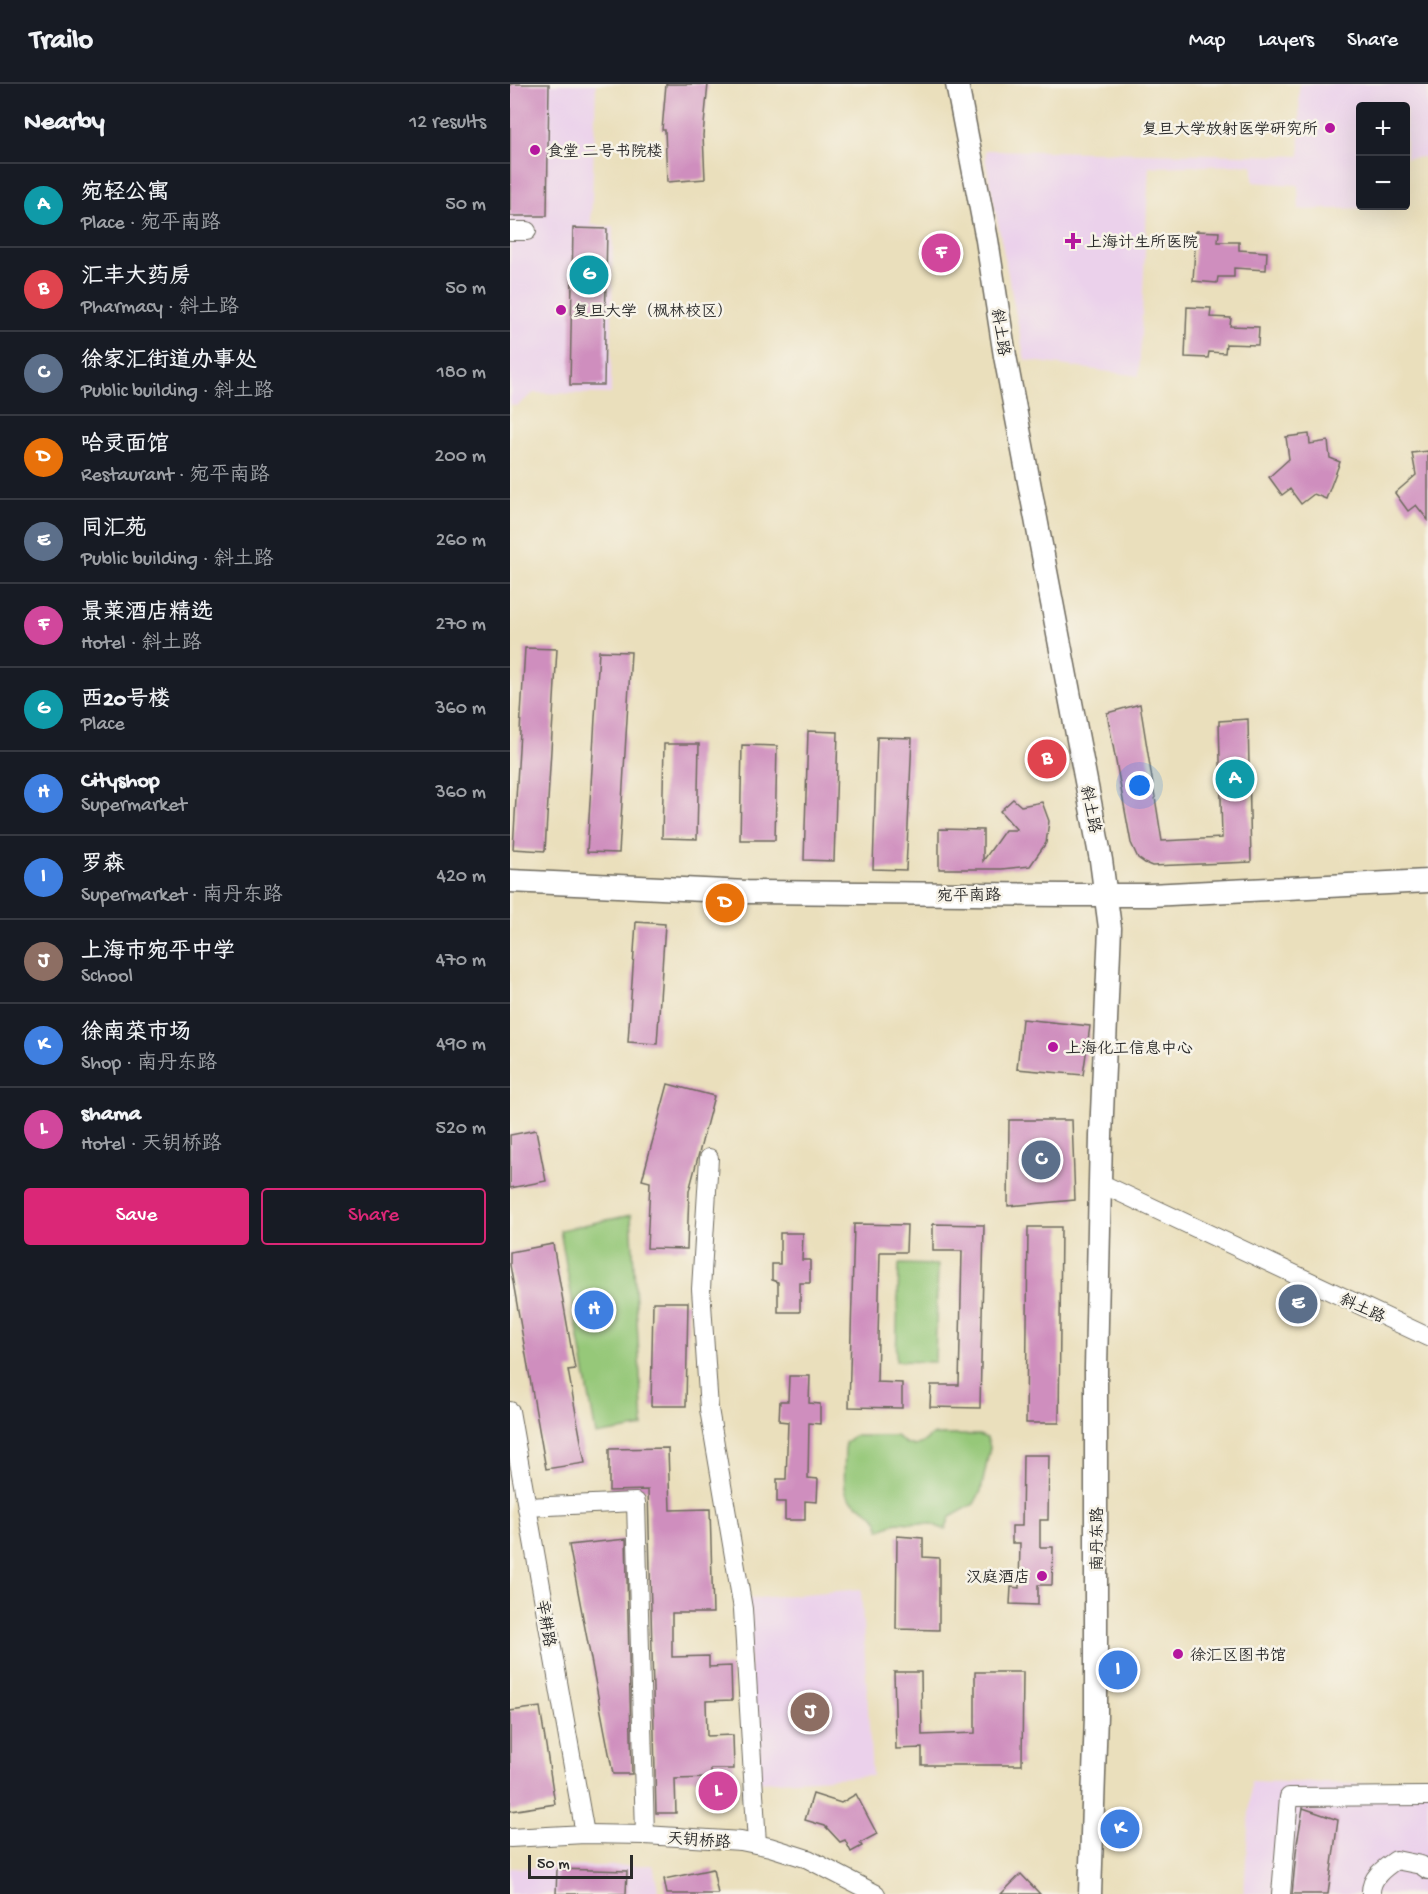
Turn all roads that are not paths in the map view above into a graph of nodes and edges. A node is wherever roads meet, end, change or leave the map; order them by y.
1 (957, 84) edge
2 (510, 881) edge
3 (1428, 881) edge
4 (1106, 895) junction
5 (709, 1158) dead end
6 (1101, 1183) junction
7 (1428, 1337) edge
8 (510, 1411) edge
9 (527, 1507) junction
10 (1428, 1796) edge
11 (585, 1834) junction
12 (645, 1835) junction
13 (510, 1838) edge
14 (757, 1844) junction
15 (1428, 1870) edge
16 (876, 1894) edge
17 (1090, 1894) edge
18 (1281, 1894) edge
19 (1371, 1894) edge

1 - 4 main road, 斜土路
2 - 4 main road, 宛平南路
3 - 4 main road, 宛平南路
4 - 6 main road, 斜土路
5 - 14 street
6 - 7 street, 斜土路
6 - 17 main road, 南丹东路
8 - 9 street, 辛耕路
9 - 11 street, 辛耕路
9 - 12 street
10 - 18 street
11 - 12 street, 天钥桥路
11 - 13 street, 天钥桥路
12 - 14 street, 天钥桥路
14 - 16 street, 天钥桥路
15 - 19 street

